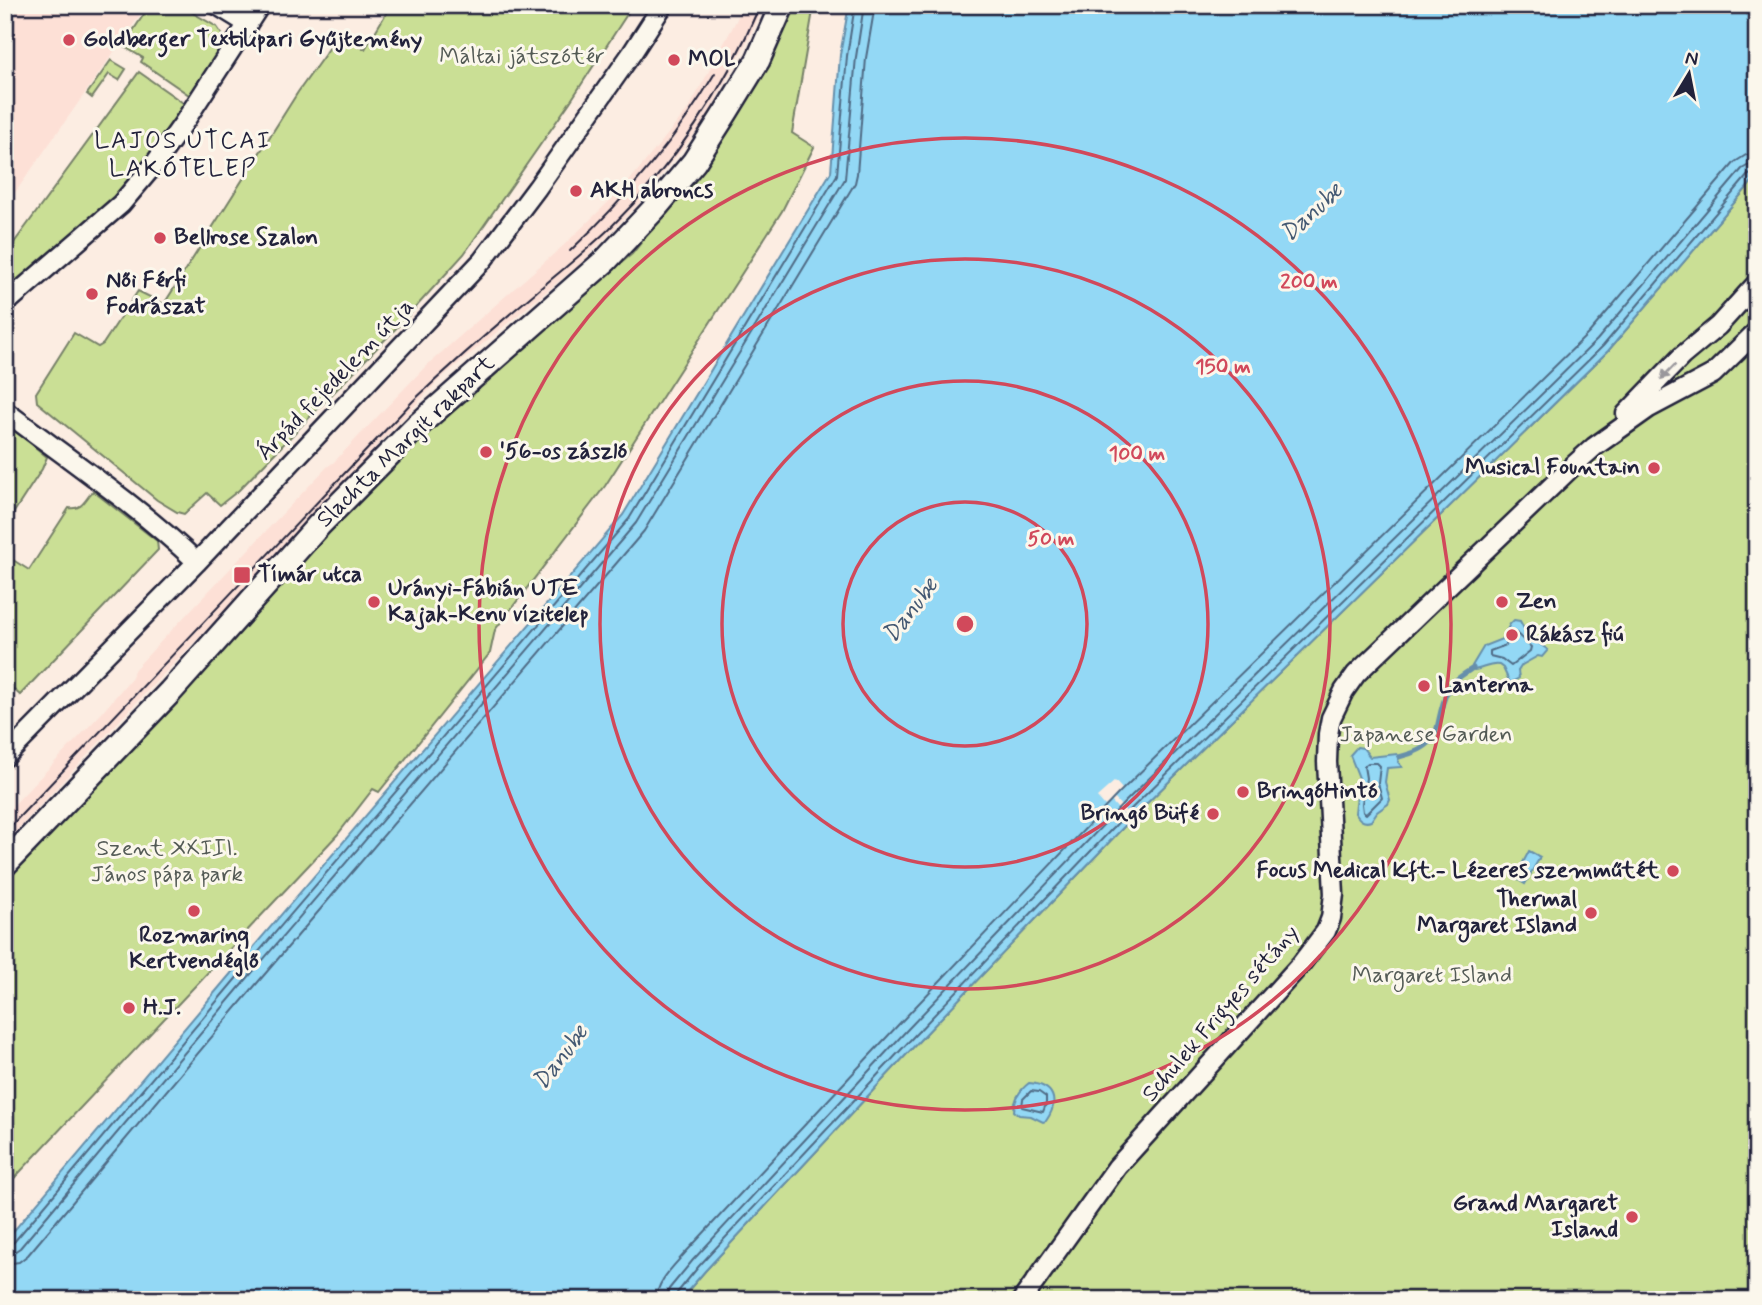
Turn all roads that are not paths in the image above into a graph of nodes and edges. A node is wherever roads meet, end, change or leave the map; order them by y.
1 (217, 5) edge
2 (260, 5) edge
3 (663, 5) edge
4 (782, 5) edge
5 (248, 24) junction
6 (1757, 283) edge
7 (5, 304) edge
8 (1757, 331) edge
9 (5, 411) edge
10 (1594, 447) junction
11 (197, 562) junction
12 (5, 757) edge
13 (5, 864) edge
14 (1022, 1300) edge

1 - 5 street
2 - 5 street
3 - 11 street, Árpád fejedelem útja
4 - 13 main road, Slachta Margit rakpart
5 - 7 street
6 -> 10 street, Schulek Frigyes sétány
8 - 10 street, Schulek Frigyes sétány
9 - 11 street
10 - 14 street, Schulek Frigyes sétány
11 - 12 street, Árpád fejedelem útja

